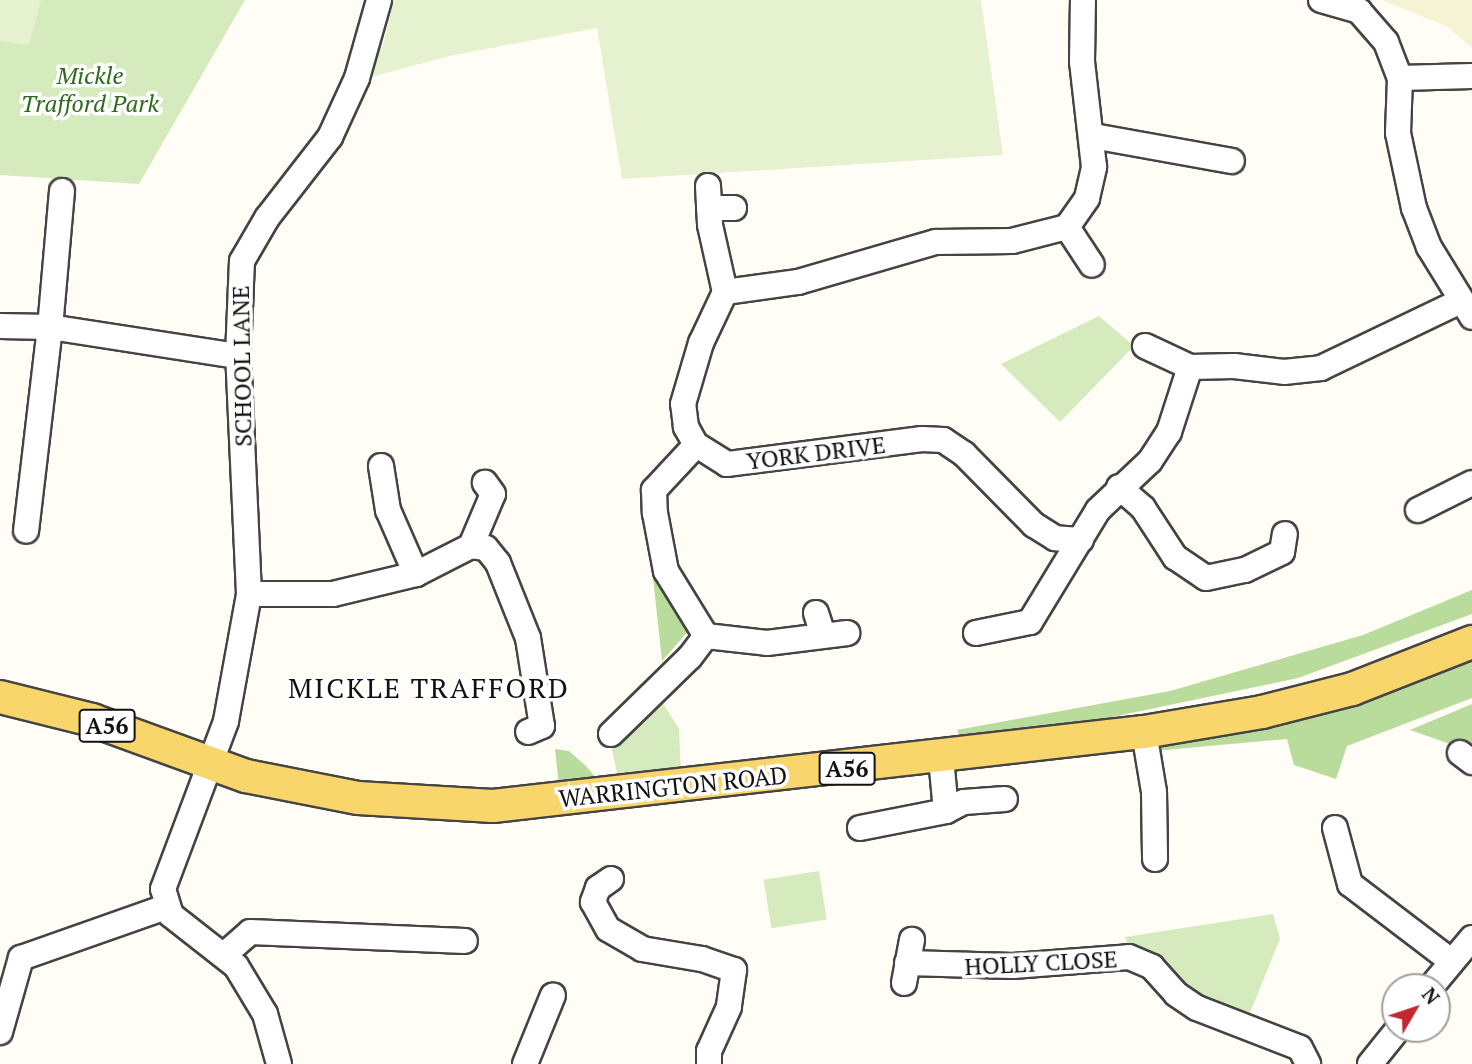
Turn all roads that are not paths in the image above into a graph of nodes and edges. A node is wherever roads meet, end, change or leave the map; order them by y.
1 (379, 0) edge
2 (1083, 0) edge
3 (1321, 0) edge
4 (1472, 76) edge
5 (1400, 78) junction
6 (1093, 136) junction
7 (1232, 161) dead end
8 (62, 191) dead end
9 (734, 208) dead end
10 (1067, 227) junction
11 (1092, 265) dead end
12 (725, 292) junction
13 (1467, 309) edge
14 (0, 326) edge
15 (50, 327) junction
16 (1145, 346) dead end
17 (238, 356) junction
18 (1190, 368) junction
19 (696, 445) junction
20 (381, 466) dead end
21 (1472, 483) edge
22 (1119, 487) junction
23 (496, 492) dead end
24 (1418, 510) dead end
25 (26, 531) dead end
26 (1285, 534) dead end
27 (1081, 540) junction
28 (471, 546) junction
29 (416, 574) junction
30 (249, 594) junction
31 (848, 633) dead end
32 (976, 633) dead end
33 (706, 636) junction
34 (1472, 642) edge
35 (0, 697) edge
36 (528, 732) dead end
37 (1144, 732) junction
38 (611, 734) dead end
39 (941, 758) junction
40 (212, 765) junction
41 (1005, 799) dead end
42 (946, 811) junction
43 (860, 828) dead end
44 (1335, 828) dead end
45 (1155, 859) dead end
46 (611, 879) dead end
47 (166, 907) junction
48 (1472, 938) edge
49 (465, 941) dead end
50 (10, 954) edge
51 (225, 954) junction
52 (1451, 961) junction
53 (907, 962) dead end
54 (1442, 973) edge
55 (553, 995) dead end
56 (0, 1032) edge
57 (1387, 1043) edge
58 (279, 1064) edge
59 (524, 1064) edge
60 (709, 1064) edge
61 (1308, 1064) edge
62 (1370, 1064) edge

1 - 17 street, SCHOOL LANE
2 - 6 street
3 - 5 street
4 - 5 street
5 - 13 street
6 - 7 street
6 - 10 street
8 - 15 street
9 - 12 street
10 - 11 street
10 - 12 street
12 - 19 street
13 - 18 street
14 - 15 street
15 - 17 street
15 - 25 street
16 - 18 street
17 - 30 street, SCHOOL LANE
18 - 22 street
19 - 27 street, YORK DRIVE
19 - 33 street
20 - 29 street
21 - 24 street
22 - 26 street
22 - 27 street
23 - 28 street
27 - 32 street
28 - 29 street
28 - 36 street
29 - 30 street
30 - 40 street, SCHOOL LANE
31 - 33 street
33 - 38 street
34 - 37 main road, WARRINGTON ROAD / A56
35 - 40 main road, WARRINGTON ROAD / A56
37 - 39 main road, WARRINGTON ROAD / A56
37 - 45 street
39 - 40 main road, WARRINGTON ROAD / A56
39 - 42 street
40 - 47 street, SCHOOL LANE
41 - 42 street
42 - 43 street
44 - 52 street
46 - 60 street
47 - 50 street
47 - 51 street
48 - 52 street
49 - 51 street
50 - 56 street
51 - 58 street
52 - 54 street
53 - 61 street, HOLLY CLOSE
55 - 59 street
57 - 62 street

